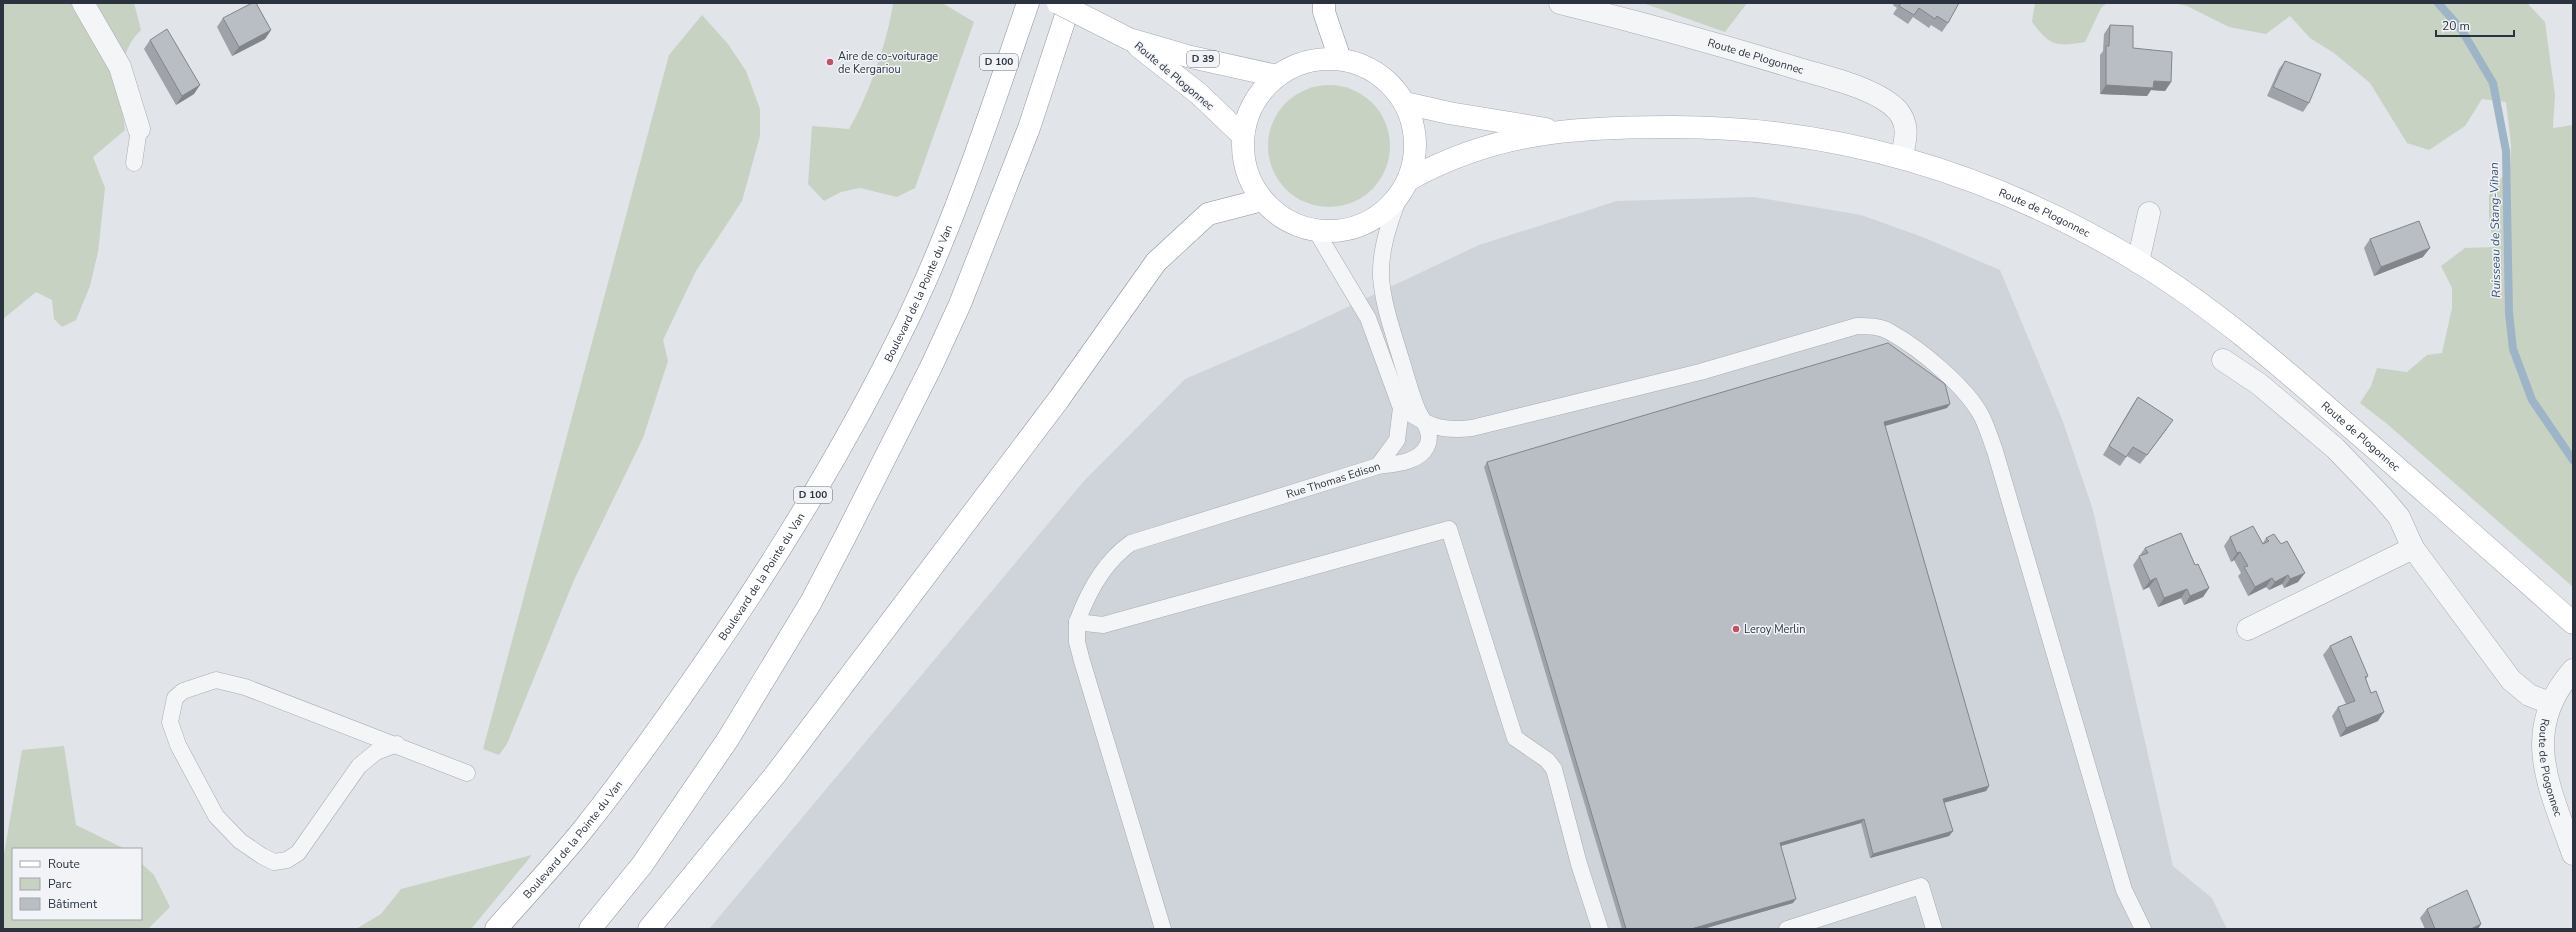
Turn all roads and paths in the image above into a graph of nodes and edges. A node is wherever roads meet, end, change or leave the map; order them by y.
1 (82, 3) edge
2 (1011, 3) edge
3 (1028, 3) edge
4 (1058, 3) edge
5 (1070, 3) edge
6 (1324, 3) edge
7 (1560, 3) edge
8 (1129, 39) junction
9 (1340, 59) junction
10 (1277, 76) junction
11 (1405, 103) junction
12 (987, 121) junction
13 (139, 129) joint
14 (1557, 130) junction
15 (1243, 136) junction
16 (1902, 157) junction
17 (134, 163) dead end
18 (1410, 179) junction
19 (1262, 200) junction
20 (1398, 200) junction
21 (2149, 213) dead end
22 (1316, 231) junction
23 (2138, 262) junction
24 (2223, 360) dead end
25 (1401, 408) junction
26 (1425, 424) junction
27 (1378, 466) junction
28 (2413, 548) junction
29 (1077, 622) junction
30 (2573, 623) edge
31 (2248, 629) dead end
32 (2573, 670) edge
33 (2550, 703) junction
34 (397, 744) junction
35 (467, 773) dead end
36 (2573, 854) edge
37 (496, 929) edge
38 (590, 929) edge
39 (649, 929) edge
40 (1163, 929) edge
41 (1600, 929) edge
42 (1787, 929) edge
43 (1934, 929) edge
44 (2142, 929) edge

1 - 13 street
2 - 12 main road, D 100
3 - 12 main road, Boulevard de la Pointe du Van / D 100
4 - 8 main road, D 39, bridge
5 - 38 main road
6 - 9 main road
7 - 16 street, Route de Plogonnec
8 - 10 main road, Route de Plogonnec / D 39
8 - 15 main road, Route de Plogonnec / D 39
9 - 10 main road
9 - 11 main road
10 - 15 main road
11 - 14 main road, Route de Plogonnec
11 - 18 main road
12 - 37 main road, Boulevard de la Pointe du Van / D 100
13 - 17 lane
14 - 16 main road, Route de Plogonnec
14 - 18 main road, Route de Plogonnec
15 - 19 main road
16 - 23 main road, Route de Plogonnec
18 - 20 main road
19 - 22 main road
19 - 39 main road
20 - 22 main road
20 - 26 lane
21 - 23 street
22 - 25 lane, Rue Thomas Edison
23 - 30 main road, Route de Plogonnec
24 - 28 street, Route de Plogonnec
25 - 26 lane
25 - 27 lane, Rue Thomas Edison
26 - 27 lane
26 - 44 lane
27 - 29 lane, Rue Thomas Edison
28 - 31 street
28 - 33 street, Route de Plogonnec
29 - 40 lane
29 - 41 lane
32 - 33 street, Route de Plogonnec
33 - 36 street, Route de Plogonnec
34 - 34 lane
34 - 35 lane
42 - 43 lane

